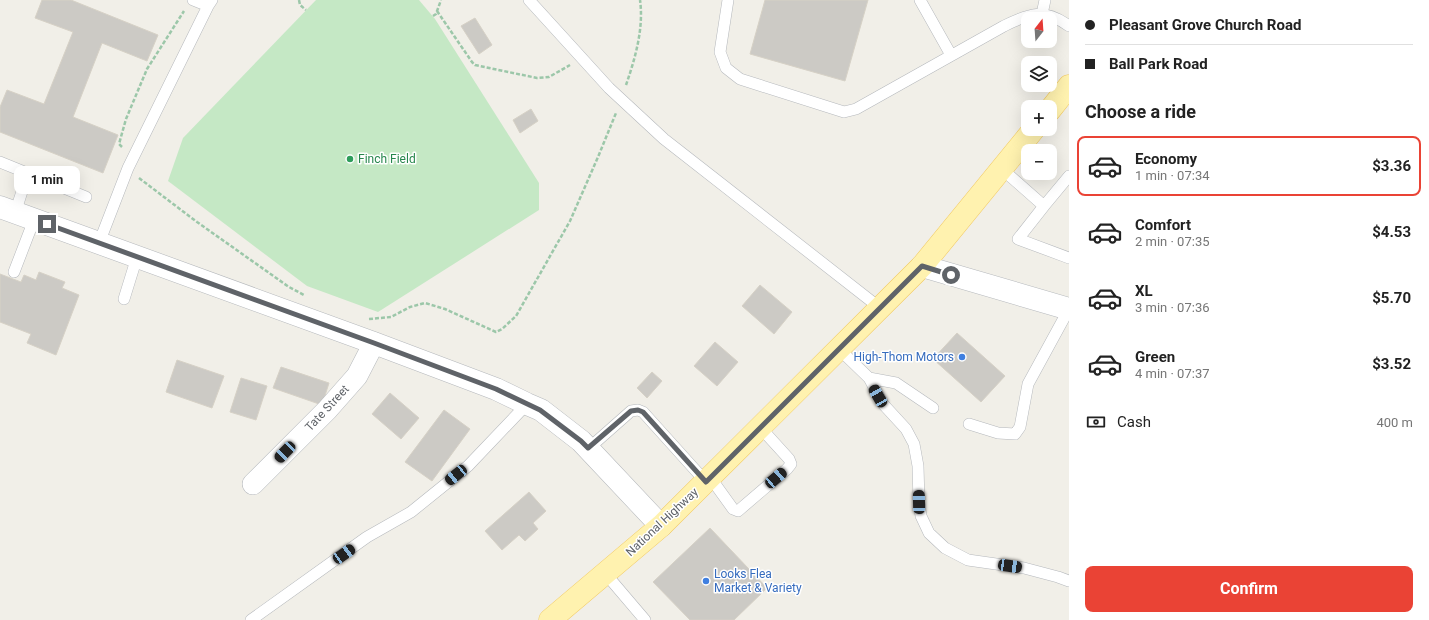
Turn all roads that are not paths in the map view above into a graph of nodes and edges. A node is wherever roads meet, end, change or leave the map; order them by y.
1 (529, 0) edge
2 (728, 0) edge
3 (920, 0) edge
4 (1045, 0) edge
5 (190, 3) edge
6 (210, 3) edge
7 (1042, 12) edge
8 (1021, 18) edge
9 (1057, 18) edge
10 (1069, 26) edge
11 (951, 56) junction
12 (1028, 136) edge
13 (0, 162) edge
14 (1002, 169) junction
15 (28, 173) junction
16 (1069, 176) edge
17 (86, 197) dead end
18 (1044, 206) junction
19 (16, 213) edge
20 (99, 244) junction
21 (137, 257) junction
22 (1069, 258) edge
23 (922, 266) junction
24 (14, 272) dead end
25 (124, 299) dead end
26 (880, 308) junction
27 (1069, 309) edge
28 (374, 343) junction
29 (838, 349) junction
30 (868, 378) junction
31 (527, 404) junction
32 (933, 408) dead end
33 (969, 424) dead end
34 (760, 428) junction
35 (588, 448) junction
36 (708, 479) junction
37 (254, 484) dead end
38 (661, 526) junction
39 (605, 574) junction
40 (1069, 581) edge
41 (251, 620) edge
42 (550, 620) edge
43 (645, 620) edge

1 - 26 lane
2 - 11 lane
3 - 11 lane
4 - 7 lane
5 - 6 lane
6 - 20 lane
8 - 11 lane
9 - 10 lane
12 - 14 main road, National Highway
13 - 15 lane
14 - 18 lane
14 - 23 main road, National Highway
15 - 17 lane
15 - 19 lane
16 - 18 lane
18 - 22 lane
19 - 20 street
19 - 24 lane
20 - 21 street
21 - 25 lane
21 - 28 street
23 - 26 main road, National Highway
23 - 27 street
26 - 29 main road, National Highway
27 - 33 lane
28 - 31 street
28 - 37 street, Tate Street
29 - 30 lane
29 - 34 main road, National Highway
30 - 32 lane
30 - 40 lane
31 - 35 street
31 - 41 lane
34 - 36 main road, National Highway
34 - 36 lane
35 - 36 lane
35 - 38 street
36 - 38 main road, National Highway
38 - 39 main road, National Highway
39 - 42 main road, National Highway
39 - 43 lane

